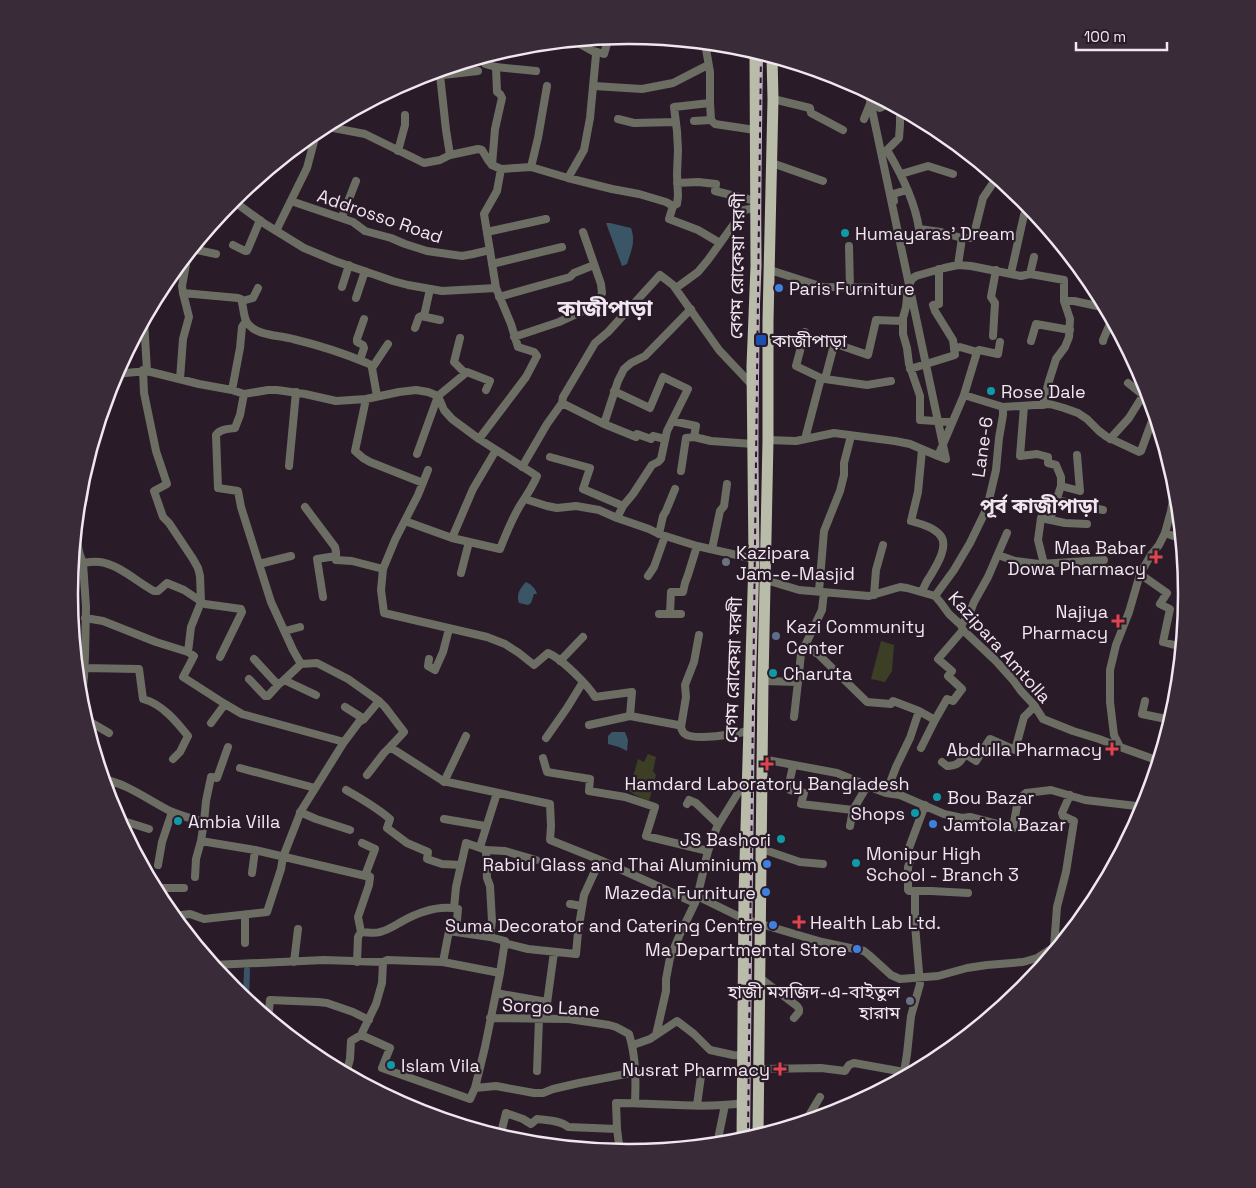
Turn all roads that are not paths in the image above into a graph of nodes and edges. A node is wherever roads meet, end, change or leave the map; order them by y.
1 (607, 45) edge
2 (584, 46) edge
3 (707, 49) edge
4 (594, 51) junction
5 (755, 59) edge
6 (485, 62) edge
7 (774, 63) edge
8 (708, 65) junction
9 (496, 67) junction
10 (478, 71) dead end
11 (536, 71) dead end
12 (448, 74) edge
13 (440, 77) edge
14 (547, 86) dead end
15 (594, 86) junction
16 (773, 99) junction
17 (870, 99) edge
18 (710, 103) junction
19 (883, 106) edge
20 (405, 115) dead end
21 (900, 115) edge
22 (618, 119) dead end
23 (864, 119) dead end
24 (711, 120) junction
25 (694, 121) dead end
26 (676, 122) junction
27 (335, 128) edge
28 (755, 130) junction
29 (843, 130) dead end
30 (314, 142) edge
31 (398, 151) junction
32 (450, 155) junction
33 (772, 163) junction
34 (492, 164) junction
35 (531, 167) junction
36 (501, 170) junction
37 (901, 174) junction
38 (953, 174) dead end
39 (568, 178) junction
40 (356, 181) dead end
41 (823, 181) dead end
42 (993, 182) edge
43 (677, 183) junction
44 (908, 190) junction
45 (291, 201) junction
46 (756, 204) junction
47 (239, 205) edge
48 (673, 206) junction
49 (772, 207) junction
50 (1024, 216) dead end
51 (342, 217) junction
52 (546, 219) dead end
53 (260, 220) junction
54 (276, 231) junction
55 (487, 232) junction
56 (583, 232) dead end
57 (962, 238) junction
58 (720, 243) junction
59 (233, 245) dead end
60 (903, 245) dead end
61 (849, 246) dead end
62 (562, 247) dead end
63 (198, 250) edge
64 (490, 250) junction
65 (216, 254) dead end
66 (1034, 257) dead end
67 (492, 264) junction
68 (349, 265) junction
69 (594, 265) junction
70 (958, 265) junction
71 (185, 268) edge
72 (770, 270) junction
73 (939, 270) junction
74 (996, 270) junction
75 (365, 271) junction
76 (1012, 273) junction
77 (1030, 274) junction
78 (258, 288) dead end
79 (342, 288) dead end
80 (496, 288) junction
81 (676, 288) junction
82 (850, 288) junction
83 (430, 289) junction
84 (907, 290) junction
85 (183, 293) junction
86 (499, 297) junction
87 (356, 298) dead end
88 (600, 298) dead end
89 (1064, 300) junction
90 (242, 301) junction
91 (1098, 307) edge
92 (586, 309) dead end
93 (691, 309) junction
94 (424, 316) junction
95 (364, 319) dead end
96 (246, 320) junction
97 (440, 320) dead end
98 (903, 321) junction
99 (1109, 326) edge
100 (415, 328) dead end
101 (1070, 330) junction
102 (144, 332) edge
103 (805, 332) dead end
104 (993, 336) dead end
105 (514, 337) junction
106 (460, 338) dead end
107 (1031, 341) dead end
108 (1103, 341) dead end
109 (1000, 342) dead end
110 (388, 344) dead end
111 (954, 349) junction
112 (978, 352) junction
113 (360, 360) junction
114 (372, 368) junction
115 (910, 369) junction
116 (145, 371) junction
117 (124, 373) edge
118 (464, 373) junction
119 (823, 378) junction
120 (180, 379) junction
121 (891, 381) dead end
122 (1128, 382) dead end
123 (752, 385) junction
124 (1138, 388) edge
125 (232, 390) junction
126 (486, 390) dead end
127 (614, 391) junction
128 (296, 392) junction
129 (244, 394) junction
130 (964, 395) junction
131 (377, 396) junction
132 (438, 396) junction
133 (1142, 398) edge
134 (366, 399) junction
135 (562, 403) junction
136 (1043, 405) junction
137 (1003, 406) junction
138 (1024, 406) junction
139 (672, 421) junction
140 (952, 422) junction
141 (1151, 423) edge
142 (604, 424) junction
143 (851, 436) junction
144 (694, 437) junction
145 (1110, 438) junction
146 (479, 439) junction
147 (665, 439) junction
148 (805, 439) junction
149 (768, 440) junction
150 (753, 444) junction
151 (496, 450) junction
152 (922, 450) junction
153 (417, 454) dead end
154 (1077, 455) dead end
155 (938, 456) junction
156 (550, 457) dead end
157 (289, 466) dead end
158 (522, 467) junction
159 (428, 470) dead end
160 (681, 471) dead end
161 (423, 483) junction
162 (728, 484) dead end
163 (1062, 486) junction
164 (674, 488) dead end
165 (525, 499) junction
166 (1056, 500) junction
167 (623, 506) junction
168 (305, 507) dead end
169 (1172, 508) edge
170 (1103, 510) dead end
171 (617, 518) junction
172 (1050, 520) junction
173 (405, 521) junction
174 (1087, 524) dead end
175 (1007, 533) dead end
176 (1165, 533) junction
177 (662, 536) junction
178 (1175, 537) edge
179 (452, 538) junction
180 (469, 542) junction
181 (883, 545) dead end
182 (697, 546) junction
183 (712, 549) junction
184 (80, 550) edge
185 (291, 556) dead end
186 (336, 556) junction
187 (998, 556) junction
188 (754, 559) junction
189 (1104, 560) dead end
190 (83, 563) junction
191 (259, 564) junction
192 (1044, 564) junction
193 (383, 569) junction
194 (462, 573) dead end
195 (1140, 574) junction
196 (648, 576) dead end
197 (766, 580) junction
198 (821, 592) junction
199 (922, 592) junction
200 (874, 595) junction
201 (935, 596) junction
202 (324, 597) dead end
203 (202, 601) junction
204 (670, 613) junction
205 (660, 614) dead end
206 (681, 614) dead end
207 (85, 618) junction
208 (300, 627) dead end
209 (962, 628) junction
210 (450, 629) junction
211 (285, 631) junction
212 (699, 635) dead end
213 (583, 637) dead end
214 (1176, 645) edge
215 (805, 647) junction
216 (188, 652) junction
217 (220, 657) dead end
218 (254, 659) dead end
219 (429, 659) dead end
220 (560, 661) junction
221 (301, 664) junction
222 (84, 668) junction
223 (84, 675) edge
224 (249, 679) dead end
225 (763, 681) junction
226 (281, 682) junction
227 (583, 682) junction
228 (798, 682) junction
229 (316, 695) dead end
230 (379, 701) junction
231 (1145, 701) dead end
232 (225, 704) junction
233 (1035, 706) junction
234 (344, 708) dead end
235 (919, 711) junction
236 (630, 716) junction
237 (794, 717) dead end
238 (364, 719) junction
239 (1164, 719) edge
240 (936, 720) junction
241 (211, 723) dead end
242 (93, 724) edge
243 (588, 725) dead end
244 (681, 727) junction
245 (749, 732) junction
246 (109, 733) dead end
247 (466, 736) dead end
248 (546, 738) dead end
249 (344, 742) junction
250 (228, 747) dead end
251 (390, 747) junction
252 (1120, 747) junction
253 (920, 748) dead end
254 (173, 758) dead end
255 (543, 758) dead end
256 (1153, 758) edge
257 (762, 759) junction
258 (942, 762) dead end
259 (793, 766) junction
260 (240, 768) dead end
261 (367, 775) dead end
262 (111, 782) edge
263 (444, 782) junction
264 (747, 786) junction
265 (868, 786) junction
266 (315, 788) junction
267 (346, 790) dead end
268 (886, 793) junction
269 (497, 794) junction
270 (1070, 795) junction
271 (687, 804) dead end
272 (925, 805) junction
273 (1136, 806) edge
274 (853, 810) junction
275 (172, 812) junction
276 (300, 812) junction
277 (444, 819) dead end
278 (127, 822) edge
279 (204, 822) junction
280 (718, 824) junction
281 (486, 826) junction
282 (850, 826) dead end
283 (149, 829) dead end
284 (350, 830) dead end
285 (201, 841) junction
286 (362, 843) dead end
287 (483, 848) junction
288 (762, 849) junction
289 (255, 850) junction
290 (708, 851) junction
291 (283, 857) junction
292 (536, 860) dead end
293 (600, 860) junction
294 (823, 864) dead end
295 (158, 865) dead end
296 (461, 865) junction
297 (252, 873) dead end
298 (194, 877) dead end
299 (370, 877) junction
300 (163, 888) edge
301 (184, 888) dead end
302 (915, 891) junction
303 (968, 893) dead end
304 (696, 901) junction
305 (570, 904) dead end
306 (582, 906) junction
307 (454, 908) junction
308 (181, 915) edge
309 (245, 915) junction
310 (744, 919) junction
311 (760, 924) junction
312 (298, 928) dead end
313 (361, 932) junction
314 (456, 932) junction
315 (490, 937) junction
316 (1056, 940) edge
317 (245, 943) dead end
318 (504, 944) junction
319 (554, 952) junction
320 (1046, 953) edge
321 (294, 962) junction
322 (357, 962) junction
323 (383, 962) junction
324 (444, 962) junction
325 (221, 965) edge
326 (500, 973) junction
327 (919, 978) junction
328 (760, 982) junction
329 (496, 993) junction
330 (547, 1002) junction
331 (267, 1010) edge
332 (490, 1018) junction
333 (542, 1018) junction
334 (794, 1018) dead end
335 (368, 1020) junction
336 (360, 1035) junction
337 (656, 1036) junction
338 (743, 1041) junction
339 (759, 1042) junction
340 (632, 1046) junction
341 (743, 1056) junction
342 (348, 1068) edge
343 (759, 1069) junction
344 (904, 1070) edge
345 (537, 1071) dead end
346 (636, 1072) junction
347 (898, 1074) edge
348 (701, 1076) dead end
349 (475, 1088) junction
350 (820, 1097) dead end
351 (635, 1103) junction
352 (743, 1103) junction
353 (725, 1105) junction
354 (697, 1106) junction
355 (810, 1113) edge
356 (617, 1129) junction
357 (758, 1129) edge
358 (502, 1130) edge
359 (742, 1132) edge
360 (718, 1137) edge
361 (619, 1144) edge

1 - 4 street
2 - 4 street
3 - 8 street
4 - 15 street
5 - 28 main road, বেগম রোকেয়া সরণী
6 - 9 street
7 - 16 main road, বেগম রোকেয়া সরণী
8 - 15 street
8 - 18 street
9 - 11 street
9 - 34 street
10 - 12 street
13 - 32 street
14 - 35 street
15 - 39 street
16 - 29 street
16 - 33 main road, বেগম রোকেয়া সরণী
17 - 155 street
18 - 24 street
18 - 26 street
19 - 23 street
20 - 31 street
21 - 37 street
22 - 26 street
24 - 25 street
24 - 28 street
26 - 43 street
27 - 31 street
28 - 46 main road, বেগম রোকেয়া সরণী
30 - 45 street
31 - 32 street
32 - 34 street
33 - 41 street
33 - 49 main road, বেগম রোকেয়া সরণী
34 - 36 street
35 - 36 street
35 - 39 street
36 - 55 street
37 - 38 street
37 - 44 street
39 - 48 street
40 - 51 street
42 - 57 street
43 - 46 street
43 - 48 street
44 - 57 street
44 - 60 street
45 - 51 street, Addrosso Road
45 - 54 street
46 - 49 main road
46 - 58 street
46 - 123 main road, বেগম রোকেয়া সরণী
47 - 53 street
48 - 58 street
49 - 72 main road, বেগম রোকেয়া সরণী
50 - 76 street
51 - 64 street, Addrosso Road
52 - 55 street
53 - 54 street
53 - 59 street
54 - 68 street
55 - 64 street
56 - 69 street
57 - 70 street
58 - 81 street
61 - 82 street
62 - 67 street
63 - 65 street
64 - 67 street
66 - 77 street
67 - 80 street
68 - 75 street
68 - 79 street
69 - 86 street
69 - 88 street
70 - 73 street
70 - 74 street
71 - 85 street
72 - 82 street
72 - 149 main road, বেগম রোকেয়া সরণী
73 - 84 street
73 - 111 street
74 - 76 street
74 - 104 street
75 - 83 street
75 - 87 street
76 - 77 street
77 - 89 street
78 - 90 street
80 - 83 street
80 - 86 street
81 - 93 street
81 - 135 street
82 - 84 street
83 - 94 street
84 - 98 street
85 - 90 street
85 - 120 street
86 - 105 street
89 - 91 street
89 - 101 street
90 - 96 street
92 - 105 street
93 - 123 street
93 - 127 street
94 - 97 street
94 - 100 street
95 - 113 street
96 - 113 street
96 - 125 street
98 - 115 street
98 - 119 street
99 - 108 street
101 - 107 street
101 - 136 street
102 - 116 street
103 - 119 street
105 - 146 street
106 - 118 street
109 - 112 street
110 - 114 street
111 - 112 street
111 - 115 street
112 - 130 street
113 - 114 street
114 - 131 street
115 - 140 street
116 - 117 street
116 - 120 street
116 - 203 street
118 - 126 street
118 - 132 street
119 - 121 street
119 - 148 street
120 - 125 street
122 - 124 street
123 - 150 main road, বেগম রোকেয়া সরণী
125 - 129 street
127 - 139 street
127 - 142 street
128 - 129 street
128 - 134 street
128 - 157 street
129 - 191 street
130 - 137 street
130 - 140 street
131 - 132 street
131 - 134 street
132 - 146 street
132 - 153 street
133 - 145 street
134 - 161 street
135 - 142 street
135 - 158 street
136 - 138 street
136 - 145 street
137 - 138 street
137 - 201 street, Lane-6
138 - 163 street
139 - 144 street
139 - 147 street
140 - 155 street
141 - 145 street
142 - 147 street
143 - 148 street
143 - 152 street
143 - 198 street
144 - 150 street
144 - 160 street
146 - 151 street
147 - 167 street
148 - 149 street
149 - 197 main road, বেগম রোকেয়া সরণী
150 - 188 main road, বেগম রোকেয়া সরণী
151 - 158 street
151 - 179 street
152 - 155 street
152 - 199 street
154 - 163 street
156 - 167 street
158 - 165 street
159 - 161 street
161 - 173 street
162 - 183 street
163 - 166 street
164 - 177 street
165 - 171 street
165 - 180 street
166 - 170 street
166 - 172 street
167 - 171 street
168 - 186 street
169 - 176 street
171 - 177 street
172 - 174 street
172 - 192 street
173 - 179 street
173 - 193 street
175 - 187 street
176 - 178 street
176 - 195 street
177 - 182 street
177 - 196 street
179 - 180 street
180 - 194 street
181 - 200 street
182 - 183 street
182 - 204 street
183 - 188 street
184 - 190 street
185 - 191 street
186 - 193 street
186 - 202 street
187 - 192 street
187 - 209 street
188 - 245 main road, বেগম রোকেয়া সরণী
189 - 192 street
190 - 203 street
190 - 207 street
191 - 211 street
193 - 210 street
195 - 214 street
195 - 252 street
197 - 198 street, Kazipara Amtolla
197 - 225 main road, বেগম রোকেয়া সরণী
198 - 200 street, Kazipara Amtolla
198 - 215 street
199 - 200 street, Kazipara Amtolla
199 - 201 street, Kazipara Amtolla
201 - 209 street, Kazipara Amtolla
203 - 216 street
203 - 217 street
204 - 205 street
204 - 206 street
207 - 216 street
207 - 222 street
208 - 211 street
209 - 233 street, Kazipara Amtolla
209 - 240 street
210 - 219 street
210 - 220 street
211 - 221 street
212 - 244 street
213 - 220 street
215 - 228 street
215 - 235 street
216 - 232 street
218 - 226 street
220 - 227 street
221 - 226 street
221 - 230 street
222 - 223 street
222 - 254 street
224 - 226 street
225 - 228 street
225 - 257 main road, বেগম রোকেয়া সরণী
226 - 229 street
227 - 236 street
227 - 248 street
228 - 237 street
230 - 238 street
230 - 251 street
231 - 239 street
232 - 241 street
232 - 249 street
233 - 252 street, Kazipara Amtolla
233 - 258 street
234 - 238 street
235 - 240 street
235 - 268 street
236 - 243 street
236 - 244 street
238 - 249 street
240 - 253 street
242 - 246 street
244 - 245 street
245 - 264 main road, বেগম রোকেয়া সরণী
247 - 263 street
249 - 266 street
250 - 279 street
251 - 261 street
251 - 263 street
252 - 256 street, Kazipara Amtolla
255 - 290 street
257 - 259 street
257 - 288 main road, বেগম রোকেয়া সরণী
259 - 265 street
259 - 274 street
260 - 266 street
262 - 275 street
263 - 269 street
264 - 280 street
264 - 310 main road, বেগম রোকেয়া সরণী
265 - 268 street
265 - 274 street
266 - 276 street
267 - 296 street
268 - 272 street
269 - 281 street
269 - 293 street
270 - 272 street
270 - 273 street
270 - 316 street
271 - 280 street
272 - 302 street
274 - 282 street
275 - 279 street
275 - 295 street
276 - 284 street
276 - 291 street
277 - 281 street
278 - 283 street
279 - 285 street
280 - 290 street
281 - 287 street
285 - 289 street
285 - 298 street
286 - 299 street
287 - 292 street
287 - 296 street
287 - 315 street
288 - 294 street
288 - 311 main road, বেগম রোকেয়া সরণী
289 - 291 street
289 - 297 street
290 - 304 street
291 - 299 street
291 - 309 street
293 - 304 street
293 - 306 street
296 - 307 street
299 - 313 street
300 - 301 street
302 - 303 street
302 - 327 street
304 - 310 street
304 - 337 street
305 - 306 street
306 - 319 street
307 - 313 street
307 - 314 street
308 - 309 street
309 - 317 street
310 - 311 street
310 - 338 main road, বেগম রোকেয়া সরণী
311 - 327 street
311 - 328 main road, বেগম রোকেয়া সরণী
312 - 321 street
313 - 322 street
314 - 315 street
314 - 324 street
315 - 318 street
318 - 319 street
318 - 326 street
319 - 330 street
320 - 327 street
321 - 322 street
321 - 325 street
322 - 323 street
323 - 324 street
323 - 335 street
324 - 326 street
326 - 329 street
327 - 344 street
328 - 334 street
328 - 339 main road, বেগম রোকেয়া সরণী
329 - 330 street
329 - 332 street
330 - 333 street
331 - 335 street
332 - 333 street, Sorgo Lane
332 - 349 street
333 - 340 street, Sorgo Lane
333 - 345 street
335 - 336 street
336 - 342 street
336 - 349 street
337 - 340 street
337 - 341 street
338 - 339 main road
338 - 341 main road, বেগম রোকেয়া সরণী
339 - 343 main road, বেগম রোকেয়া সরণী
340 - 346 street, Sorgo Lane
341 - 352 main road, বেগম রোকেয়া সরণী
343 - 347 street
343 - 357 main road, বেগম রোকেয়া সরণী
346 - 349 street
346 - 351 street, Sorgo Lane
348 - 354 street
350 - 355 street
351 - 354 street
351 - 356 street
352 - 353 street
352 - 359 main road, বেগম রোকেয়া সরণী
353 - 354 street
353 - 360 street
356 - 358 street
356 - 361 street

